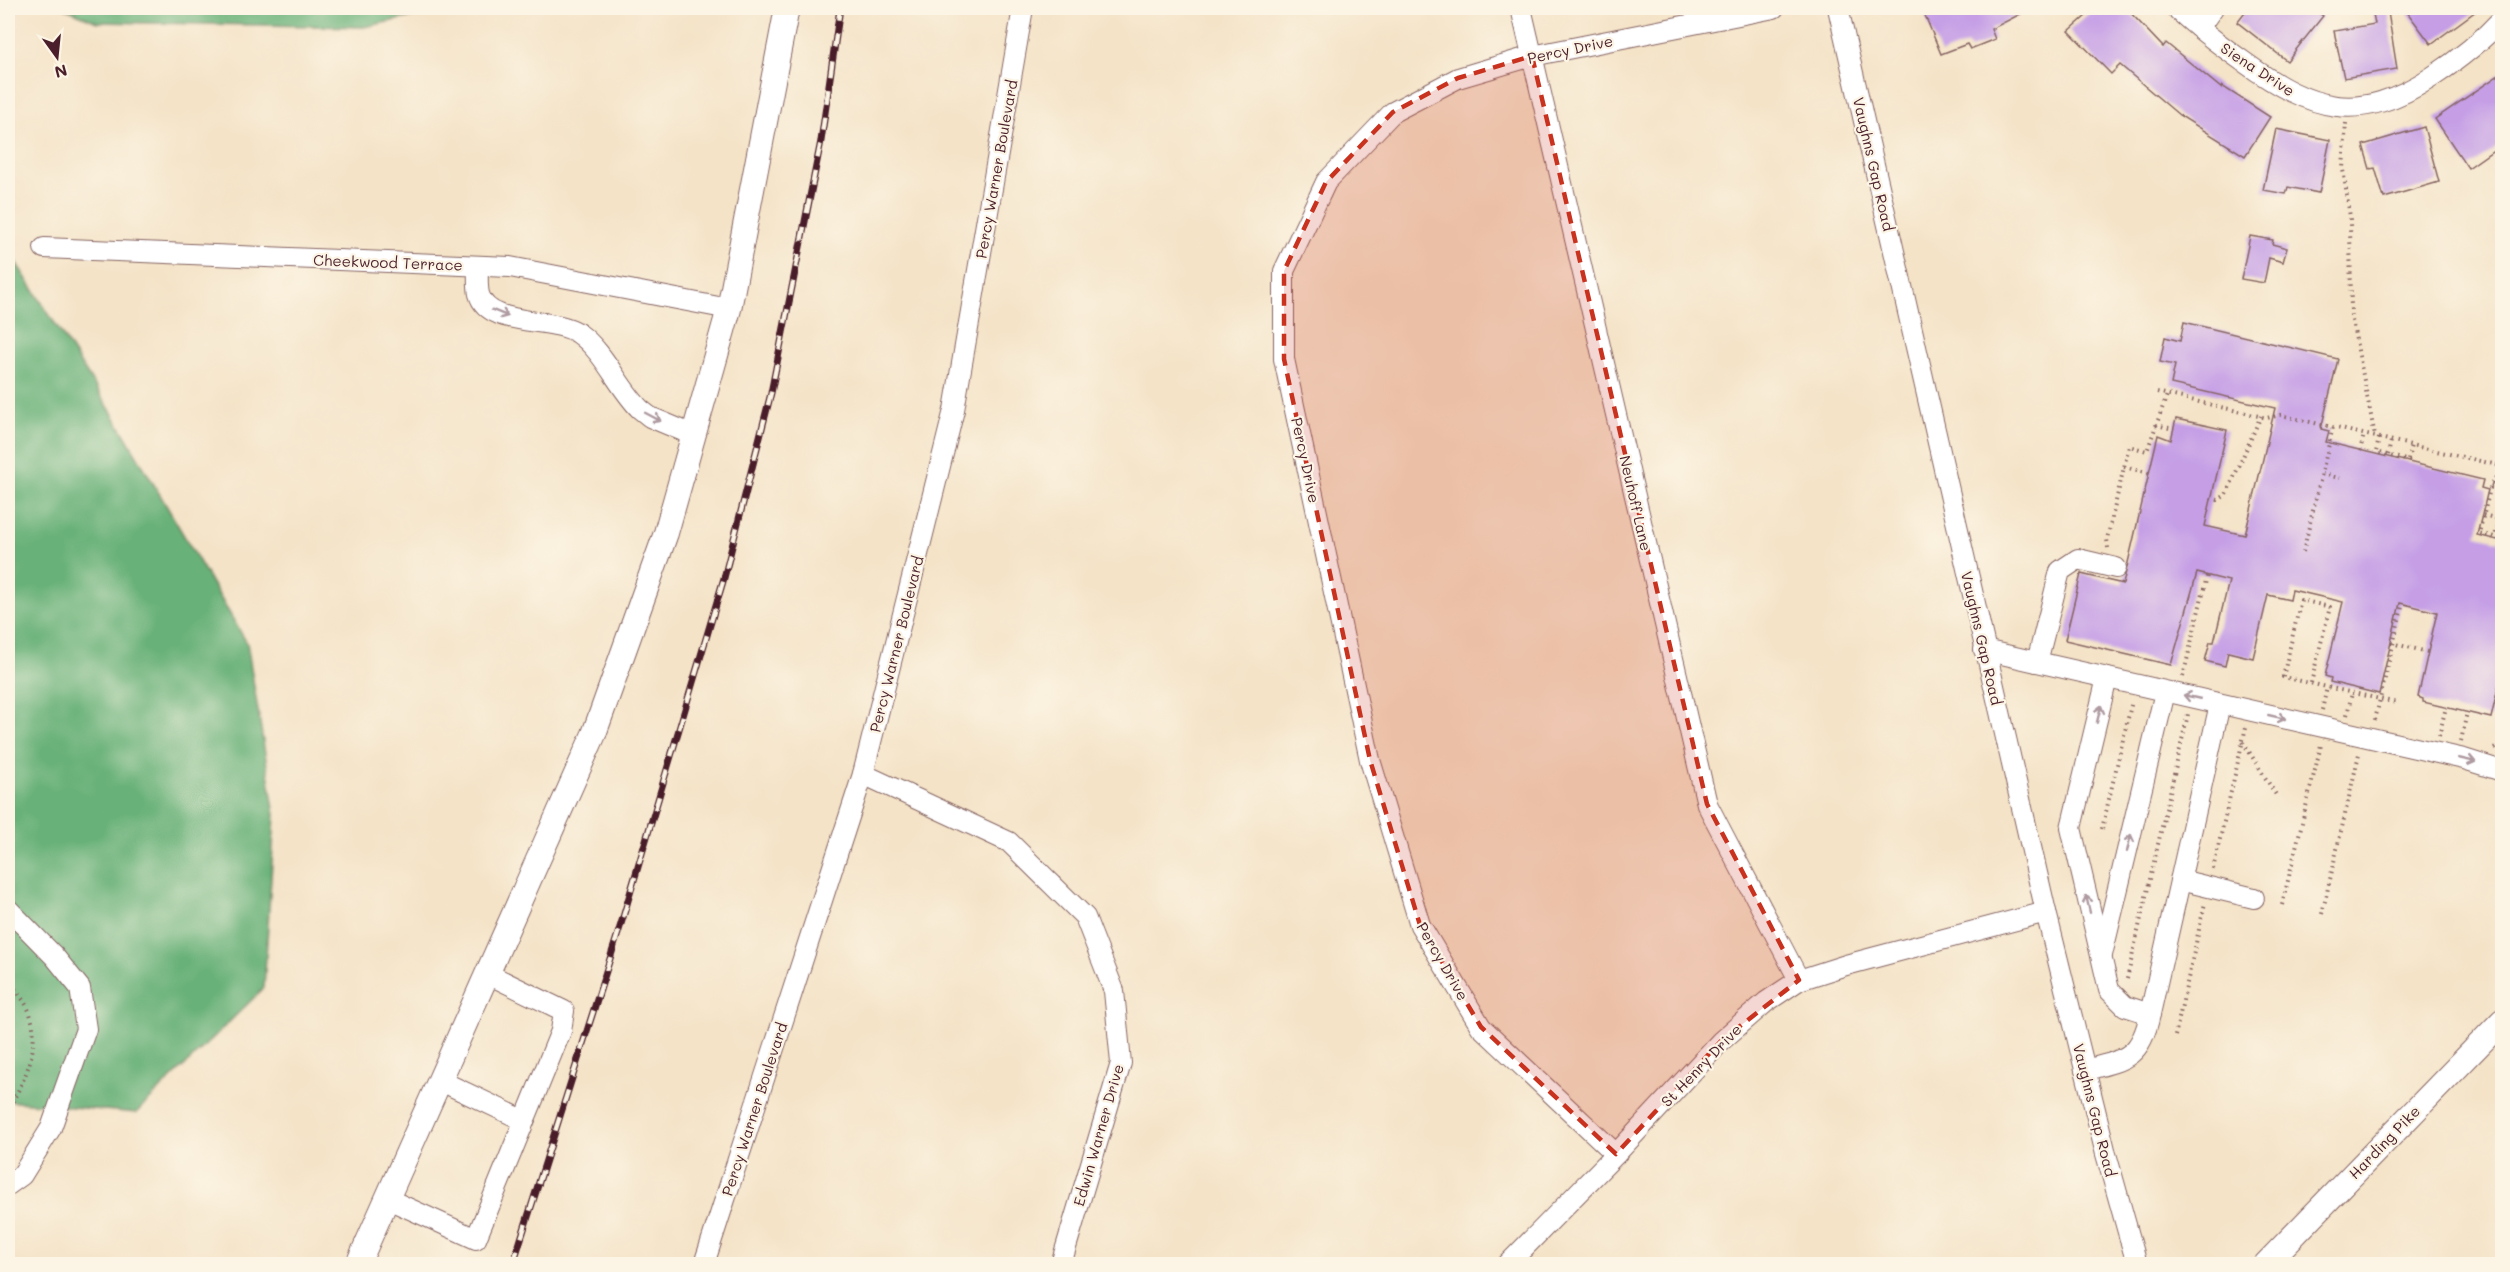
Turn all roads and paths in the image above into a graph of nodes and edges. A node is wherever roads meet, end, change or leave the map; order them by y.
1 (786, 8) edge
2 (1023, 8) edge
3 (1521, 8) edge
4 (1774, 8) edge
5 (1838, 8) edge
6 (2176, 8) edge
7 (2214, 8) edge
8 (2502, 19) edge
9 (2199, 28) junction
10 (1532, 56) junction
11 (2347, 107) junction
12 (44, 248) dead end
13 (478, 266) junction
14 (729, 309) junction
15 (2157, 392) dead end
16 (2166, 395) junction
17 (2261, 416) junction
18 (2156, 425) junction
19 (2333, 427) junction
20 (2174, 429) dead end
21 (2364, 434) junction
22 (693, 435) junction
23 (2377, 437) junction
24 (2391, 441) junction
25 (2411, 445) junction
26 (2360, 451) dead end
27 (2388, 455) junction
28 (2408, 460) junction
29 (2413, 462) dead end
30 (2502, 466) edge
31 (2124, 467) junction
32 (2149, 473) dead end
33 (2322, 474) junction
34 (2340, 478) dead end
35 (2491, 485) junction
36 (2502, 489) edge
37 (2502, 495) edge
38 (2211, 498) dead end
39 (2502, 510) edge
40 (2483, 515) junction
41 (2501, 518) edge
42 (2495, 537) junction
43 (2502, 539) edge
44 (2303, 552) dead end
45 (2114, 567) joint
46 (2207, 576) dead end
47 (2402, 607) dead end
48 (2392, 643) junction
49 (1984, 650) junction
50 (2428, 652) dead end
51 (2037, 662) junction
52 (2107, 678) junction
53 (2311, 683) junction
54 (2136, 685) junction
55 (2327, 687) junction
56 (2179, 690) junction
57 (2352, 693) junction
58 (2380, 699) junction
59 (2397, 703) dead end
60 (2220, 704) junction
61 (2446, 707) dead end
62 (2467, 712) dead end
63 (2346, 719) dead end
64 (2323, 721) junction
65 (2368, 731) junction
66 (2438, 740) dead end
67 (2243, 742) dead end
68 (2460, 745) dead end
69 (2502, 771) edge
70 (863, 774) junction
71 (2278, 798) dead end
72 (2102, 830) dead end
73 (2180, 880) junction
74 (2254, 898) dead end
75 (2282, 904) dead end
76 (8, 909) edge
77 (2046, 912) junction
78 (2322, 914) dead end
79 (2101, 961) junction
80 (488, 974) junction
81 (8, 979) edge
82 (1799, 980) junction
83 (2121, 1003) junction
84 (2150, 1014) junction
85 (2502, 1021) edge
86 (2085, 1070) junction
87 (441, 1081) junction
88 (8, 1109) edge
89 (523, 1120) junction
90 (1616, 1154) junction
91 (8, 1185) edge
92 (388, 1198) junction
93 (358, 1264) edge
94 (704, 1264) edge
95 (1061, 1264) edge
96 (1508, 1264) edge
97 (2138, 1264) edge
98 (2266, 1264) edge

1 - 14 main road
2 - 70 street, Percy Warner Boulevard
3 - 10 street, Neuhoff Lane
4 - 10 street, Percy Drive
5 - 49 street, Vaughns Gap Road
6 - 9 street, Siena Drive
7 - 9 street
8 - 11 street, Siena Drive
9 - 11 street, Siena Drive
10 - 82 street, Neuhoff Lane
10 - 90 street, Percy Drive
11 - 23 path
12 - 13 street, Cheekwood Terrace
13 - 14 street, Cheekwood Terrace
13 -> 22 street
14 - 22 main road
15 - 16 path
16 - 17 path
16 - 18 path
17 - 19 path
17 - 38 path
18 - 20 path
18 - 31 path
19 - 21 path
19 - 33 path
21 - 23 path
21 - 26 path
22 - 80 main road
23 - 24 path
23 - 27 path
24 - 25 path
24 - 27 path
25 - 28 path
25 - 30 path
27 - 28 path
28 - 29 path
30 - 35 path
31 - 32 path
31 - 45 path
33 - 34 path
33 - 44 path
35 - 36 path
35 - 40 path
37 - 39 path
40 - 41 path
40 - 42 path
41 - 42 path
42 - 43 path
45 - 51 street
46 - 56 path
47 - 48 path
48 - 50 path
48 - 58 path
49 - 51 street
49 - 77 street, Vaughns Gap Road
51 - 52 street
52 - 54 street
79 -> 52 street
53 - 53 path
53 - 55 path
54 - 56 street
54 - 72 path
55 - 57 path
55 - 64 path
60 -> 56 street
79 -> 56 street
56 - 83 path
57 - 58 path
57 - 63 path
58 - 59 path
58 - 65 path
60 -> 64 street
60 - 73 street
61 - 66 path
62 - 68 path
64 - 65 street
64 - 75 path
65 -> 69 street
65 - 78 path
67 - 71 path
70 - 94 street, Percy Warner Boulevard
70 - 95 street, Edwin Warner Drive
73 - 74 street
73 - 84 street
76 - 91 street
77 - 82 street, St Henry Drive
77 - 86 street, Vaughns Gap Road
79 - 83 street
80 - 87 main road
80 - 89 street
81 - 88 path
82 - 90 street, St Henry Drive
83 - 84 street
84 - 86 street
85 - 98 main road, Harding Pike
86 - 97 street, Vaughns Gap Road
87 - 89 street
87 - 92 main road
89 - 92 street
90 - 96 street, St Henry Drive
92 - 93 main road

